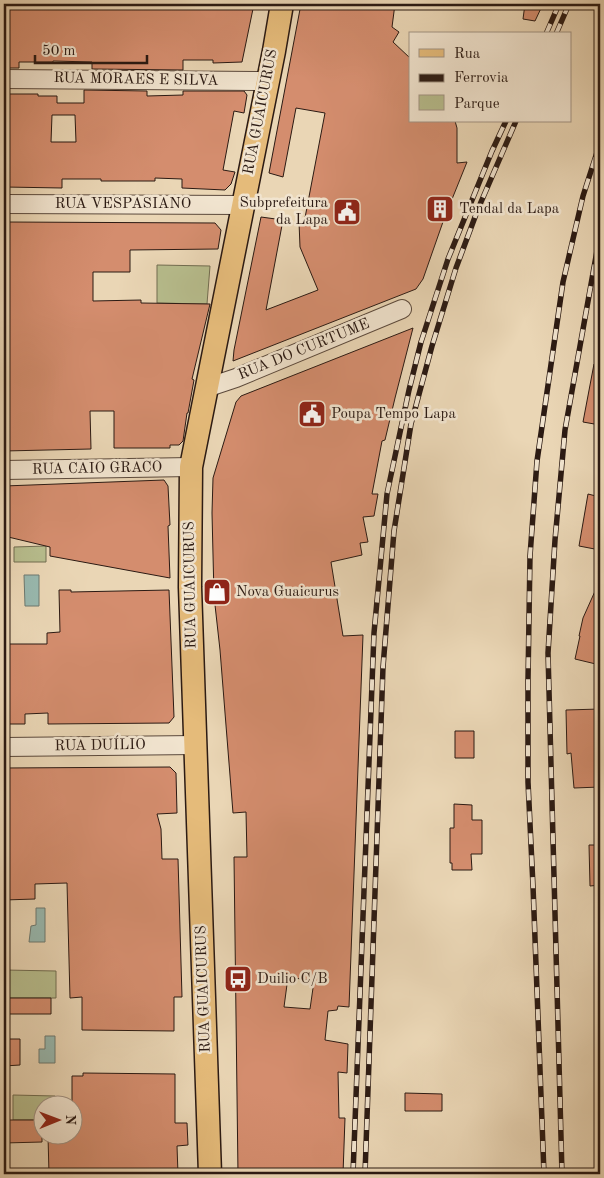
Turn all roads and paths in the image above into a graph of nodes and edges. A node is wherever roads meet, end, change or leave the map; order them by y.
1 (282, 4) edge
2 (4, 79) edge
3 (268, 81) junction
4 (4, 204) edge
5 (243, 205) junction
6 (402, 309) dead end
7 (206, 388) junction
8 (191, 467) junction
9 (4, 470) edge
10 (196, 745) junction
11 (4, 747) edge
12 (210, 1174) edge

1 - 3 main road, RUA GUAICURUS
2 - 3 street, RUA MORAES E SILVA
3 - 5 main road, RUA GUAICURUS
4 - 5 street, RUA VESPASIANO
5 - 7 main road, RUA GUAICURUS
6 - 7 street, RUA DO CURTUME
7 - 8 main road, RUA GUAICURUS
8 - 9 street, RUA CAIO GRACO
8 - 10 main road, RUA GUAICURUS
10 - 11 street, RUA DUÍLIO
10 - 12 main road, RUA GUAICURUS

